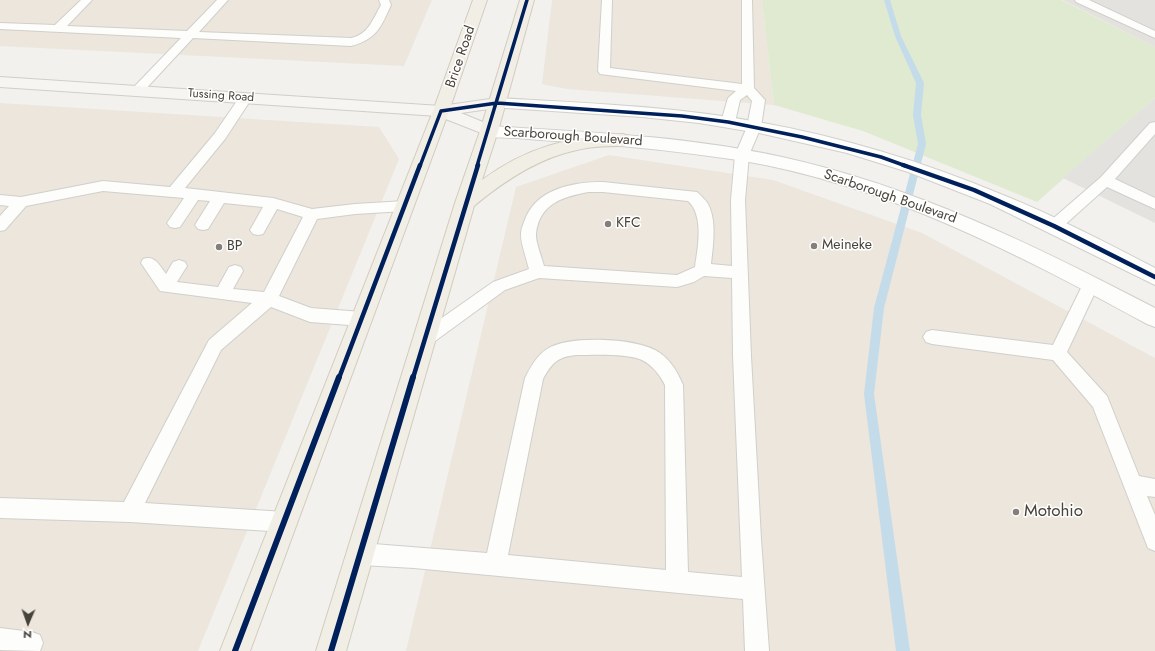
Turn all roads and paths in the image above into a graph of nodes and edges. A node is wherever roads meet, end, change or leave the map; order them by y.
1 (87, 0) edge
2 (222, 0) edge
3 (384, 0) edge
4 (480, 0) edge
5 (527, 0) edge
6 (607, 0) edge
7 (747, 0) edge
8 (1080, 0) edge
9 (0, 26) edge
10 (57, 29) junction
11 (1155, 35) edge
12 (188, 36) junction
13 (0, 82) edge
14 (748, 89) junction
15 (137, 91) junction
16 (246, 98) junction
17 (497, 103) junction
18 (441, 111) junction
19 (728, 122) junction
20 (1155, 126) edge
21 (754, 127) junction
22 (489, 131) junction
23 (623, 140) junction
24 (742, 155) junction
25 (1106, 180) junction
26 (174, 192) junction
27 (194, 194) junction
28 (220, 197) junction
29 (0, 200) edge
30 (21, 202) junction
31 (273, 203) junction
32 (465, 203) junction
33 (1155, 204) edge
34 (405, 206) junction
35 (312, 214) junction
36 (175, 223) dead end
37 (203, 225) dead end
38 (0, 226) edge
39 (1054, 226) junction
40 (258, 230) dead end
41 (149, 263) dead end
42 (179, 266) dead end
43 (702, 270) junction
44 (235, 271) dead end
45 (538, 272) junction
46 (740, 272) junction
47 (1155, 277) edge
48 (1091, 284) junction
49 (166, 287) junction
50 (222, 294) junction
51 (269, 299) junction
52 (1155, 318) edge
53 (362, 319) junction
54 (932, 337) dead end
55 (425, 339) junction
56 (1058, 353) junction
57 (1133, 485) junction
58 (1155, 488) edge
59 (0, 508) edge
60 (130, 512) junction
61 (285, 522) junction
62 (1155, 541) edge
63 (361, 554) junction
64 (495, 564) junction
65 (677, 582) junction
66 (754, 589) junction
67 (0, 639) edge
68 (28, 651) edge
69 (236, 651) edge
70 (331, 651) edge
71 (758, 651) edge

1 - 10 lane
2 - 12 lane
3 - 12 lane
4 - 18 main road, Brice Road
5 - 17 main road
6 - 14 lane
7 - 14 lane
8 - 11 lane
9 - 10 lane
10 - 12 lane
12 - 15 lane
13 - 15 main road, Tussing Road
14 - 19 lane
14 - 21 lane
15 - 16 main road, Tussing Road
16 - 18 main road, Tussing Road
16 - 26 lane
17 - 18 main road, Scarborough Boulevard
17 - 19 street, Scarborough Boulevard
17 - 22 main road
18 - 22 main road, Scarborough Boulevard
18 - 34 main road, Brice Road
19 - 21 street, Scarborough Boulevard
20 - 25 lane
21 - 24 lane
21 - 39 street, Scarborough Boulevard
22 - 23 street, Scarborough Boulevard
22 - 32 main road
23 - 24 street, Scarborough Boulevard
23 - 32 main road
24 - 46 lane
24 - 48 street, Scarborough Boulevard
25 - 33 lane
25 - 39 lane
26 - 27 lane
26 - 30 lane
27 - 28 lane
27 - 36 lane
28 - 31 lane
28 - 37 lane
29 - 30 lane
30 - 38 lane
31 - 35 lane
31 - 40 lane
32 - 55 main road
34 - 35 lane
34 - 53 main road, Brice Road
35 - 51 lane
39 - 47 street, Scarborough Boulevard
41 - 49 lane
42 - 49 lane
43 - 45 lane
43 - 45 lane
43 - 46 lane
44 - 50 lane
45 - 55 lane
46 - 66 lane
48 - 52 street, Scarborough Boulevard
48 - 56 lane
49 - 50 lane
50 - 51 lane
51 - 53 lane
51 - 60 lane
53 - 61 main road, Brice Road
54 - 56 lane
55 - 63 main road
56 - 57 lane
57 - 58 lane
57 - 62 lane
59 - 60 lane
60 - 61 lane
61 - 69 main road, Brice Road
63 - 64 lane
63 - 70 main road
64 - 65 lane
64 - 65 lane
65 - 66 lane
66 - 71 lane
67 - 68 lane

